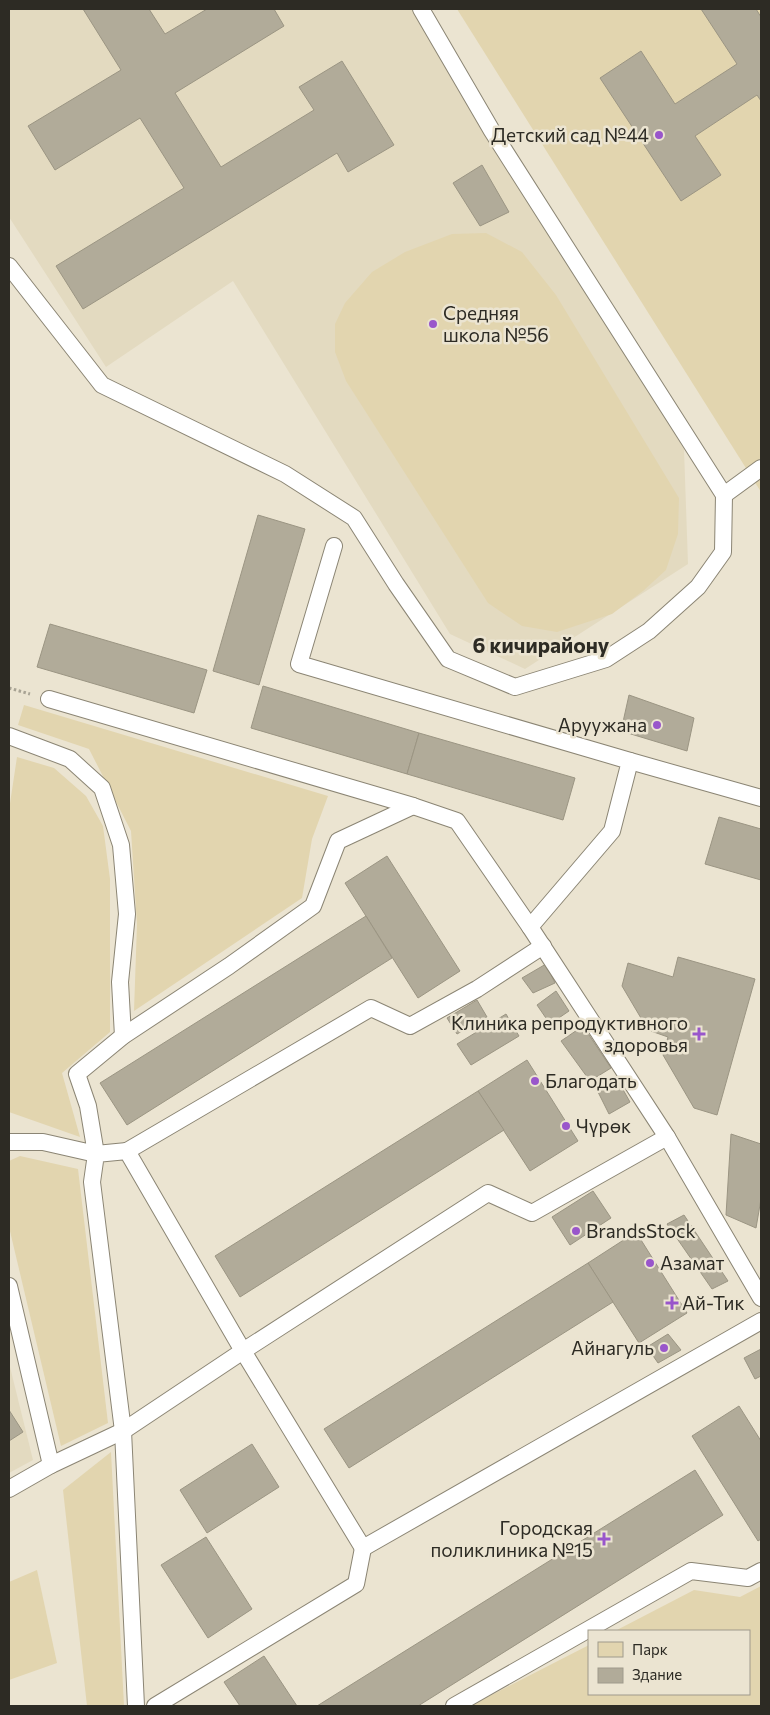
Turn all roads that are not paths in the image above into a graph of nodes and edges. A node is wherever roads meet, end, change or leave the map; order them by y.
1 (421, 9) edge
2 (10, 269) edge
3 (9, 288) edge
4 (761, 468) edge
5 (724, 495) junction
6 (334, 546) dead end
7 (49, 700) dead end
8 (9, 736) edge
9 (630, 761) junction
10 (761, 798) edge
11 (413, 806) junction
12 (530, 927) junction
13 (543, 946) junction
14 (123, 1036) junction
15 (667, 1137) junction
16 (9, 1142) edge
17 (126, 1151) junction
18 (96, 1154) junction
19 (9, 1286) edge
20 (761, 1298) edge
21 (761, 1321) edge
22 (243, 1351) junction
23 (123, 1431) junction
24 (51, 1465) junction
25 (9, 1489) edge
26 (362, 1548) junction
27 (761, 1571) edge
28 (136, 1706) edge
29 (155, 1706) edge
30 (454, 1706) edge

1 - 5 lane
2 - 3 lane
2 - 5 lane
4 - 5 lane
6 - 9 lane
7 - 11 lane
8 - 14 lane
9 - 10 lane
9 - 12 lane
11 - 12 lane
11 - 14 lane
12 - 13 lane
13 - 15 lane
13 - 17 lane
14 - 18 lane
15 - 20 lane
15 - 22 lane
16 - 18 lane
17 - 18 lane
17 - 22 lane
18 - 23 lane
19 - 24 lane
21 - 26 lane
22 - 23 lane
22 - 26 lane
23 - 24 lane
23 - 28 lane
24 - 25 lane
26 - 29 lane
27 - 30 lane

